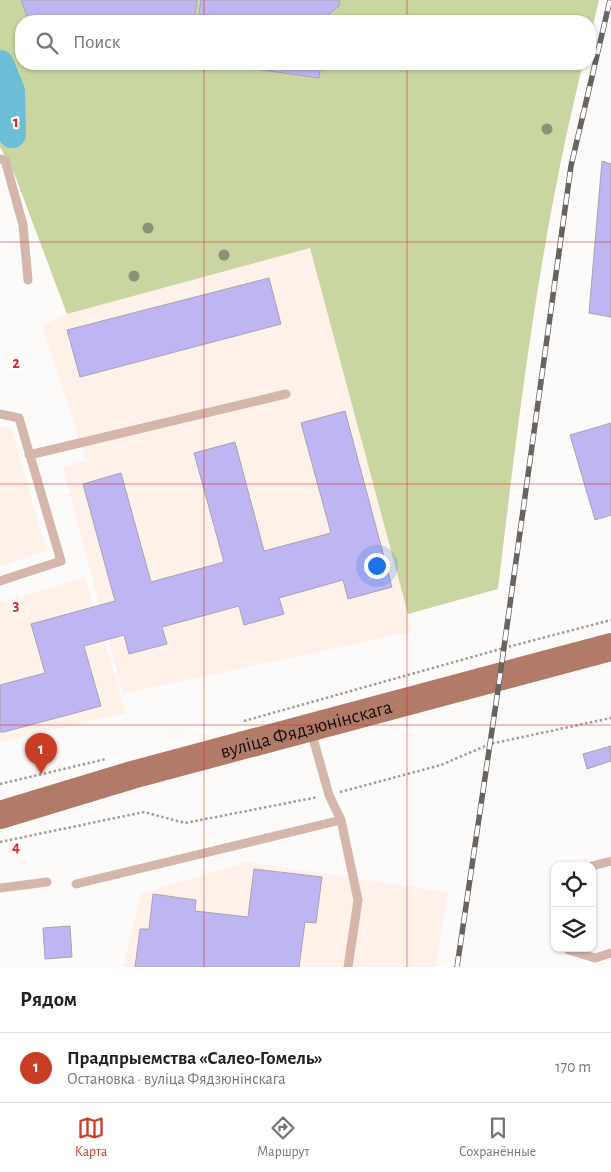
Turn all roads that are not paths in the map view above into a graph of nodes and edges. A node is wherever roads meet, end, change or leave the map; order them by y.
1 (0, 159) edge
2 (28, 280) dead end
3 (286, 394) dead end
4 (0, 414) edge
5 (29, 455) junction
6 (0, 581) edge
7 (611, 647) edge
8 (310, 727) junction
9 (0, 815) edge
10 (341, 820) junction
11 (611, 861) edge
12 (596, 865) edge
13 (47, 882) dead end
14 (76, 884) dead end
15 (0, 888) edge
16 (576, 952) edge
17 (611, 953) edge
18 (348, 967) edge

1 - 2 lane
3 - 5 lane
4 - 5 lane
5 - 6 lane
7 - 8 main road, вуліца Фядзюнінскага
8 - 9 main road, вуліца Фядзюнінскага
8 - 10 lane
10 - 14 lane
10 - 18 lane
11 - 12 lane
13 - 15 lane
16 - 17 lane

